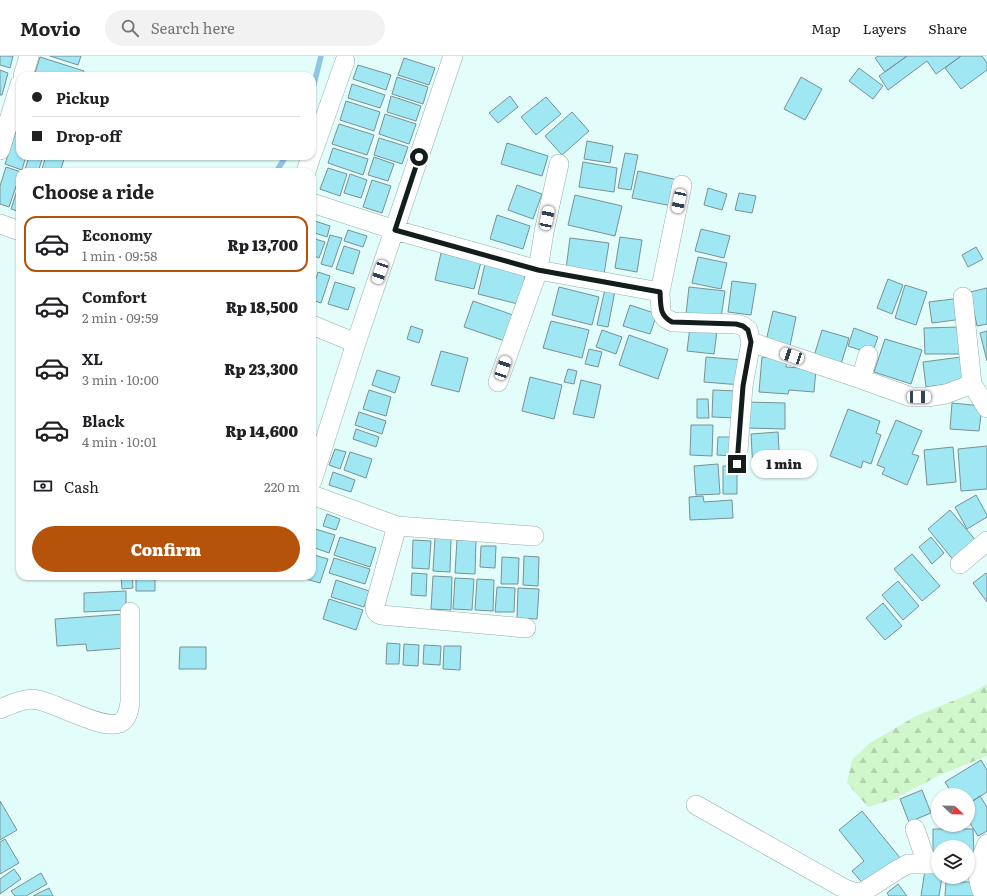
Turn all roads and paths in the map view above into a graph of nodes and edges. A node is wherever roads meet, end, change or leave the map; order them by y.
1 (29, 56) edge
2 (453, 56) edge
3 (345, 61) dead end
4 (24, 72) edge
5 (16, 98) edge
6 (10, 118) edge
7 (316, 144) edge
8 (0, 150) edge
9 (559, 164) dead end
10 (682, 185) dead end
11 (316, 204) edge
12 (0, 224) edge
13 (16, 230) edge
14 (395, 230) junction
15 (538, 270) junction
16 (660, 292) junction
17 (963, 297) dead end
18 (316, 327) edge
19 (751, 342) junction
20 (356, 343) junction
21 (868, 355) dead end
22 (861, 379) junction
23 (498, 382) dead end
24 (972, 384) junction
25 (987, 408) edge
26 (737, 464) dead end
27 (316, 468) edge
28 (316, 496) edge
29 (397, 526) junction
30 (534, 536) dead end
31 (987, 542) edge
32 (960, 564) dead end
33 (130, 612) dead end
34 (526, 628) dead end
35 (0, 709) edge
36 (696, 805) dead end
37 (915, 829) dead end
38 (987, 844) edge
39 (931, 862) edge
40 (975, 863) edge
41 (931, 864) edge
42 (975, 872) edge
43 (984, 896) edge

1 - 4 street
2 - 14 street
3 - 7 street
5 - 6 street
6 - 8 street
9 - 15 street
10 - 16 street
11 - 14 street
12 - 13 street
14 - 15 street
14 - 20 street
15 - 16 street
15 - 23 street
16 - 19 street
17 - 24 street
18 - 20 street
19 - 22 street
19 - 26 street
20 - 27 street
21 - 22 street
22 - 24 street
24 - 25 street
28 - 29 street
29 - 30 street
29 - 34 street
31 - 32 street
33 - 35 street
36 - 41 street
37 - 39 street
38 - 40 street
42 - 43 street

